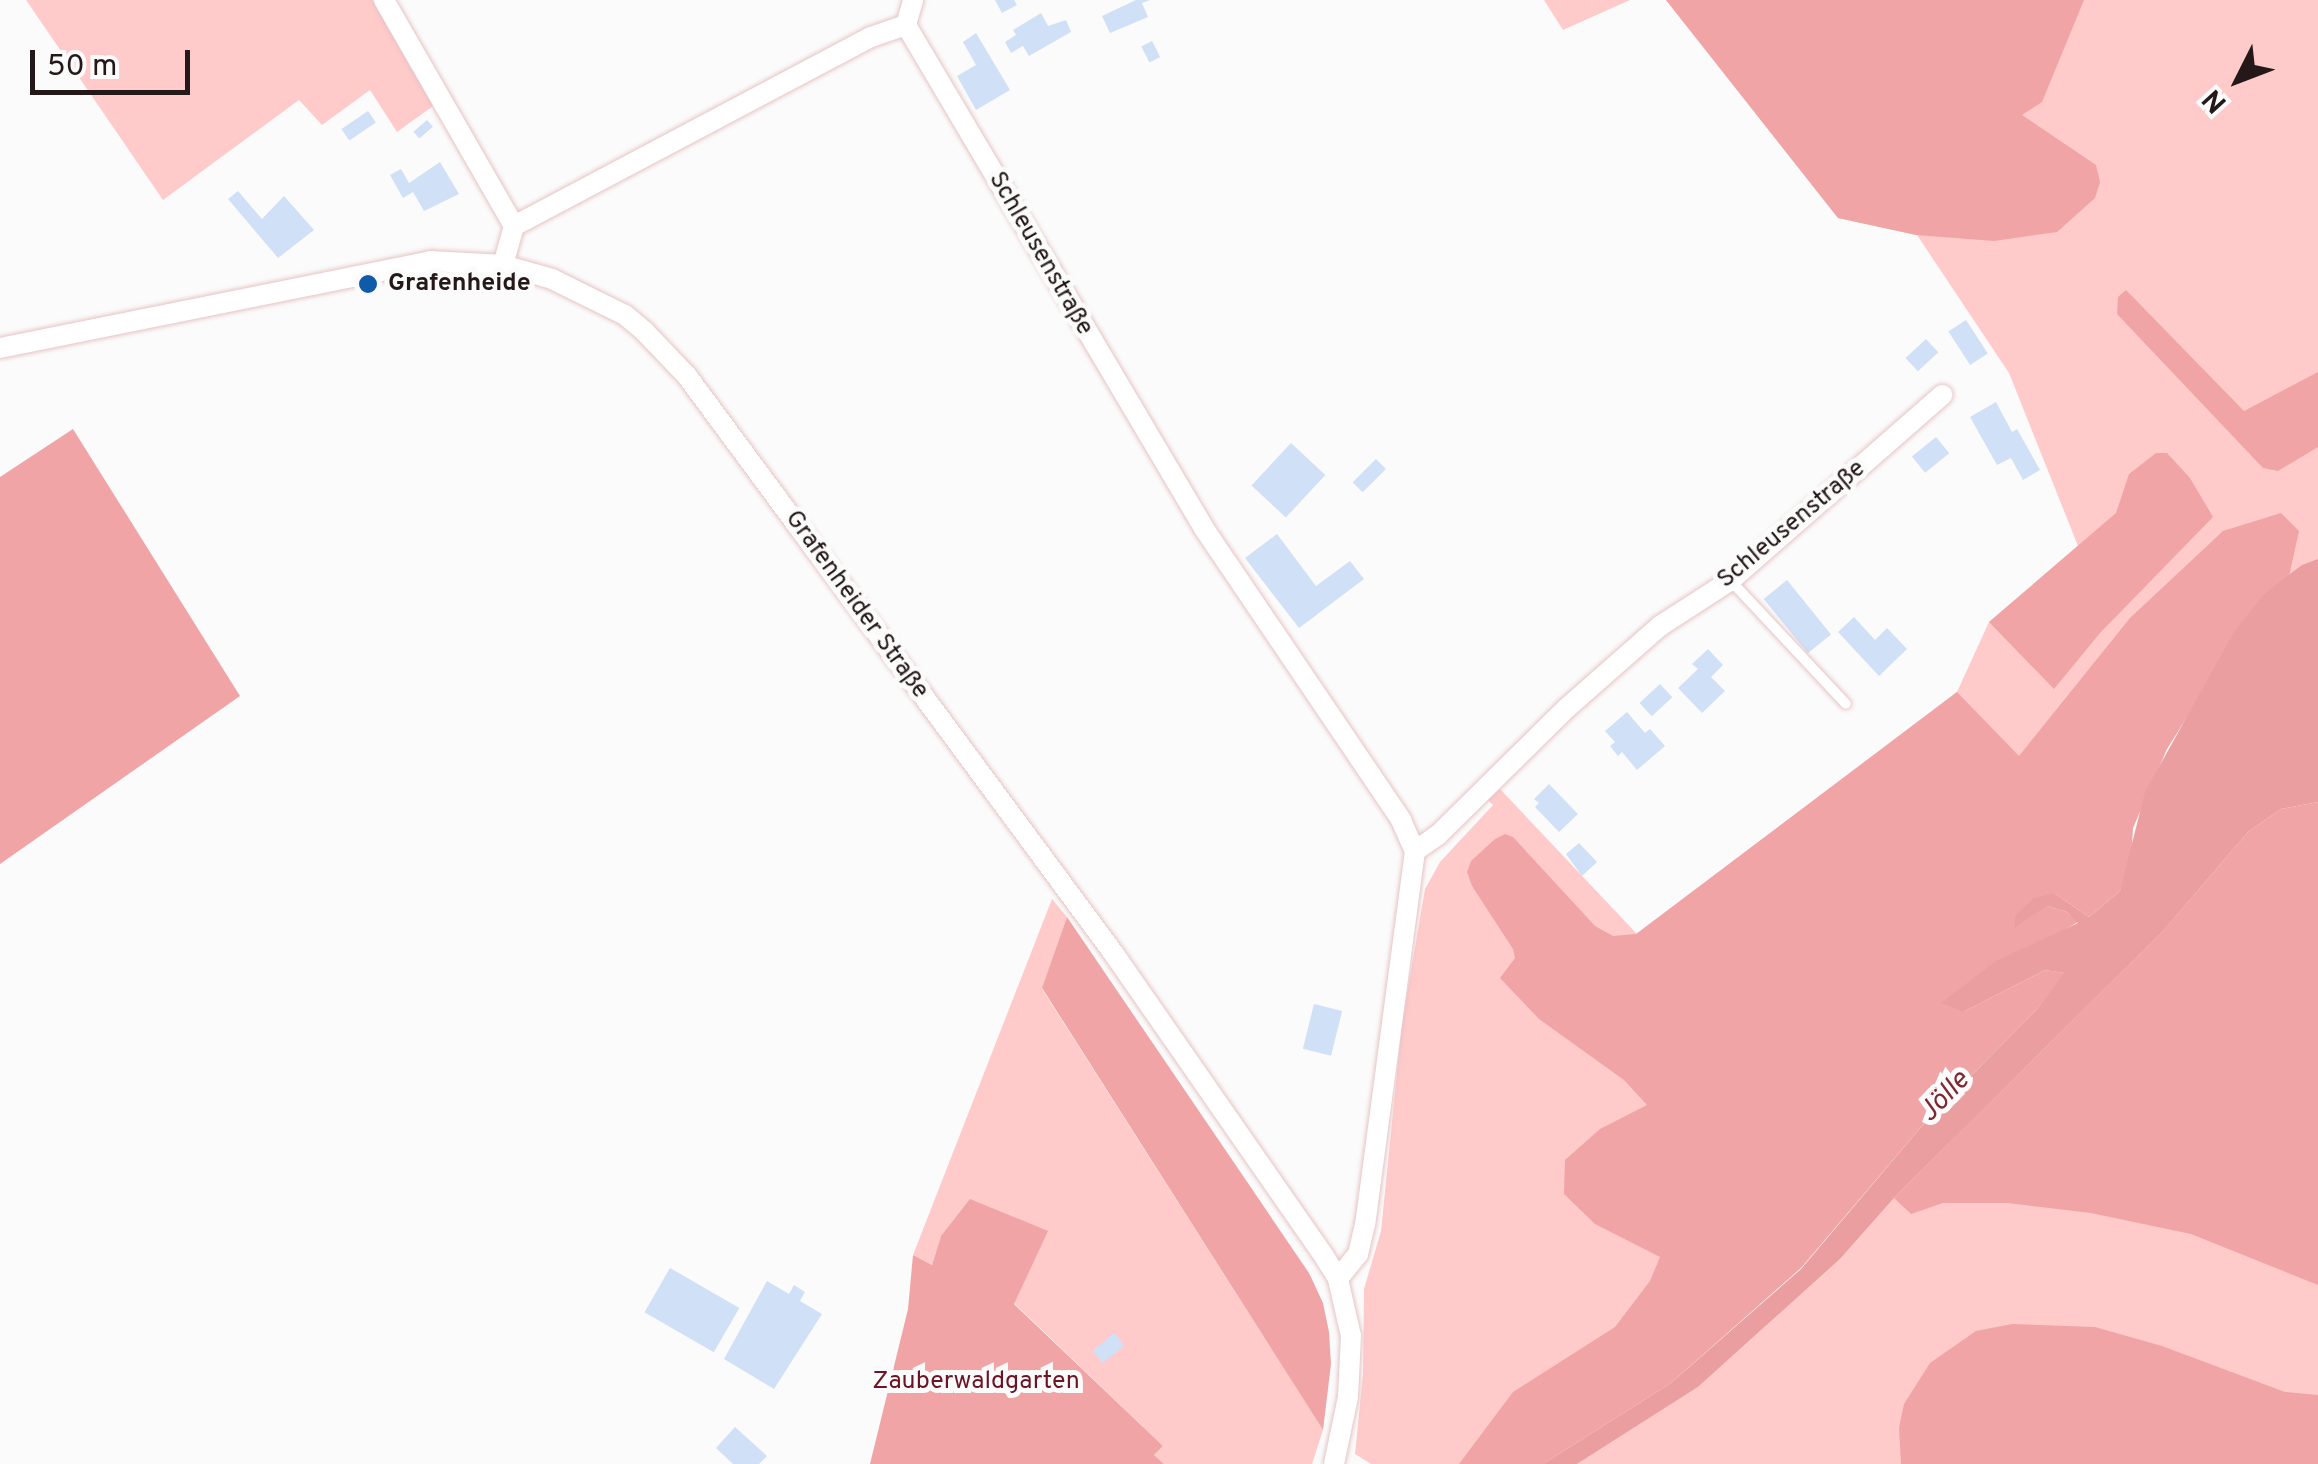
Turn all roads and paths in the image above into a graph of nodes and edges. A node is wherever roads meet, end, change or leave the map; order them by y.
1 (384, 0) edge
2 (913, 0) edge
3 (906, 25) junction
4 (514, 226) junction
5 (503, 265) junction
6 (0, 348) edge
7 (1942, 395) dead end
8 (1730, 580) junction
9 (1846, 704) dead end
10 (1416, 851) junction
11 (1338, 1279) junction
12 (1334, 1464) edge

1 - 4 street
2 - 3 street
3 - 4 street
3 - 10 street, Schleusenstraße
4 - 5 street
5 - 6 street, Grafenheider Straße
5 - 11 street, Grafenheider Straße
7 - 8 street, Schleusenstraße
8 - 9 lane
8 - 10 street, Schleusenstraße
10 - 11 street
11 - 12 street, Grafenheider Straße

